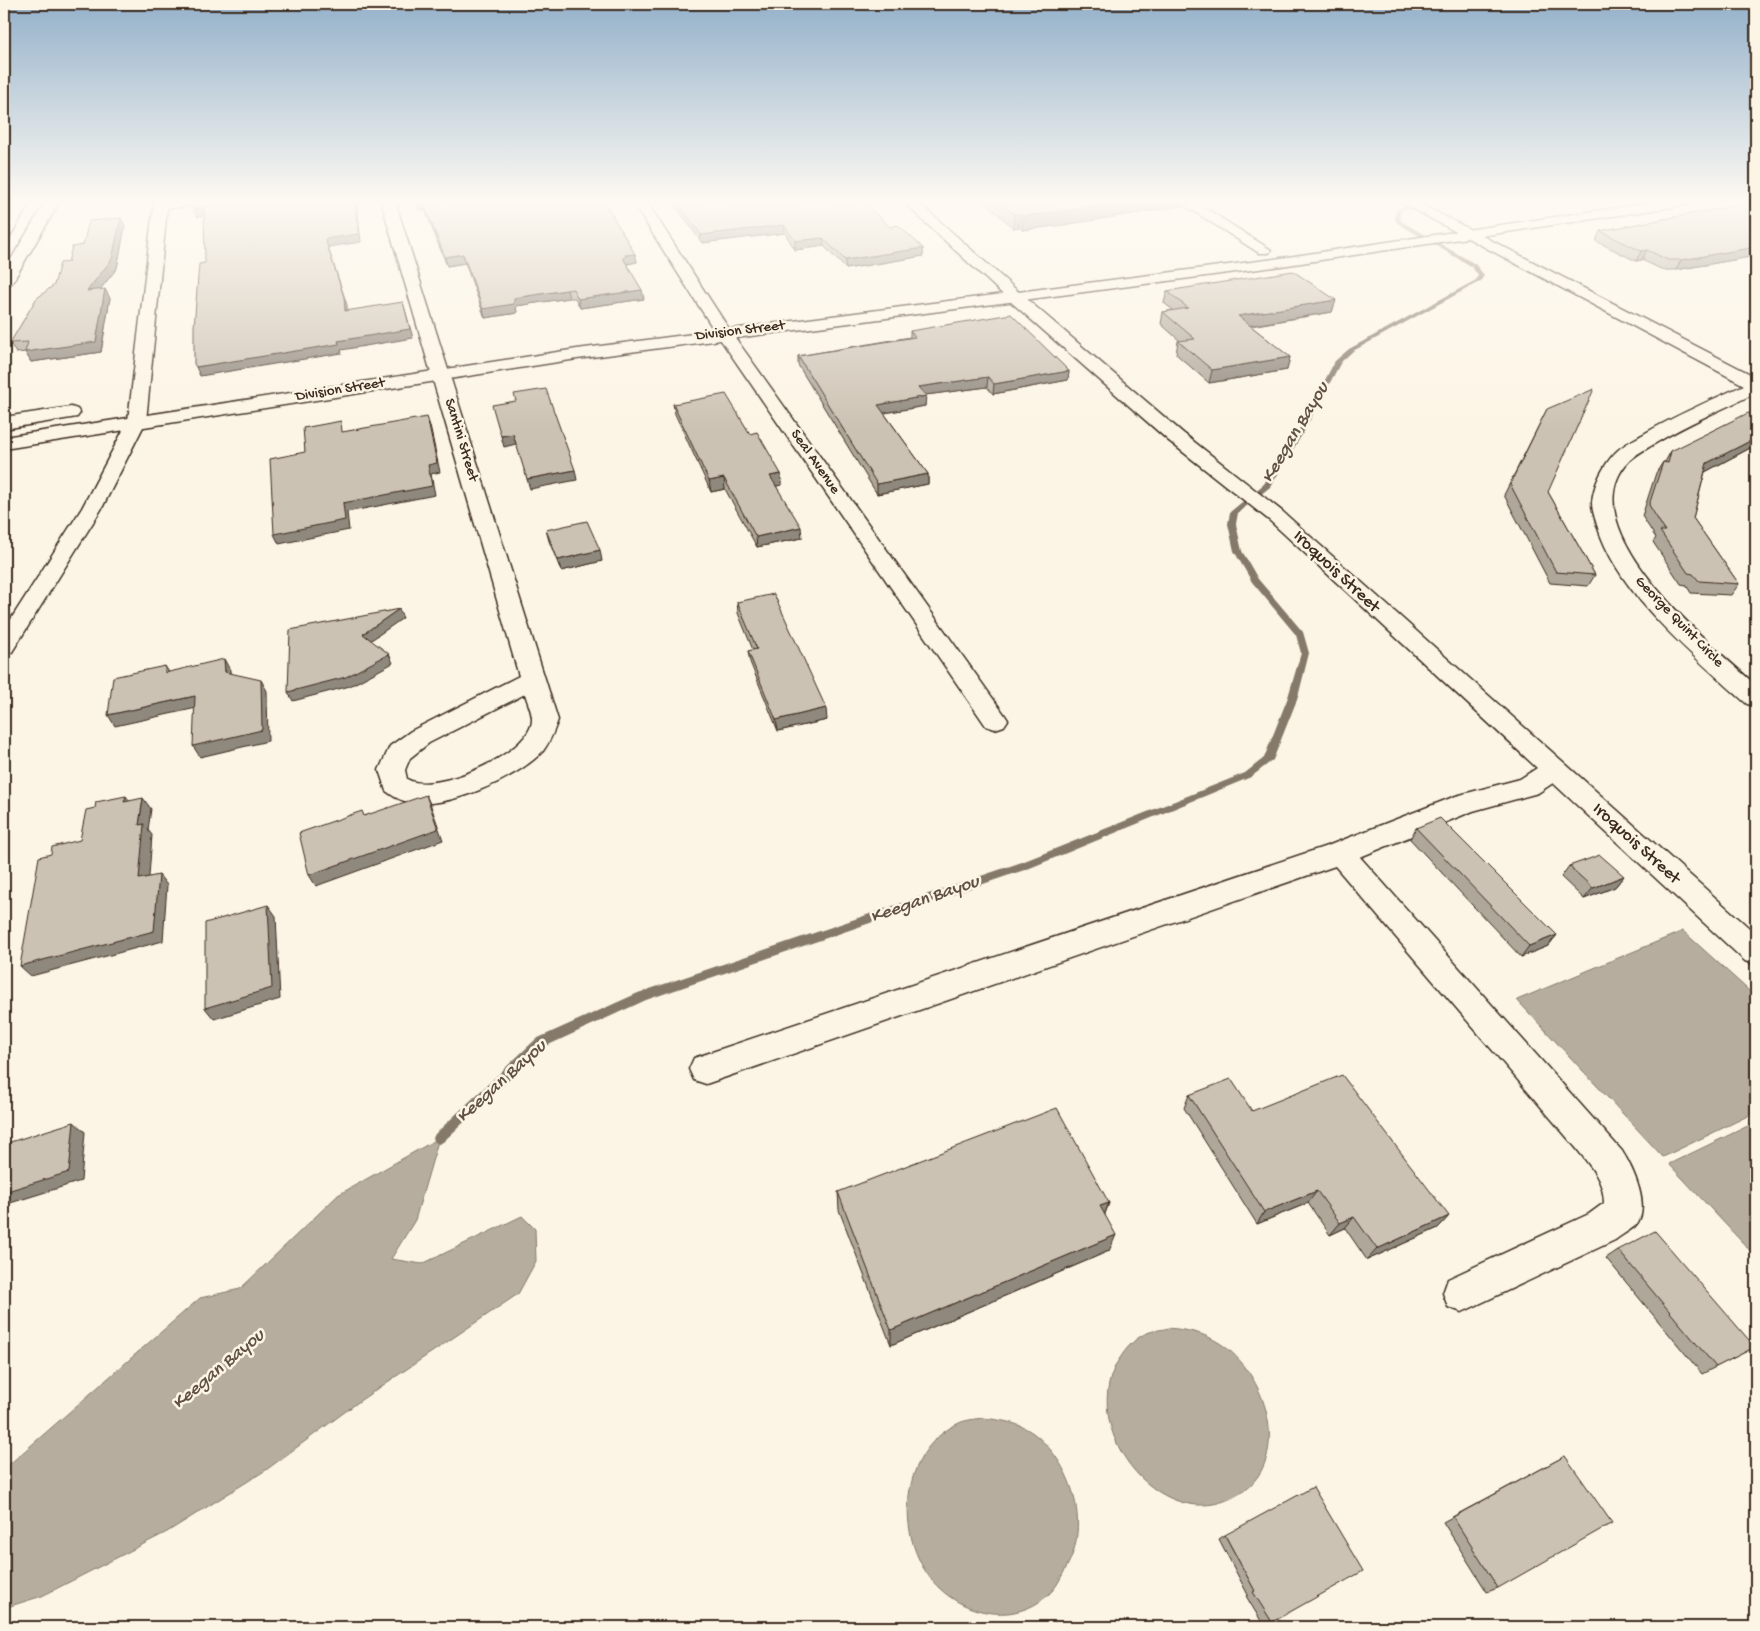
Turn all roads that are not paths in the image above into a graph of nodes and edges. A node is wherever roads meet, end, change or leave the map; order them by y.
1 (153, 277) edge
2 (412, 277) edge
3 (687, 277) edge
4 (994, 277) edge
5 (1166, 277) edge
6 (1552, 277) edge
7 (1019, 279) dead end
8 (999, 282) junction
9 (979, 284) dead end
10 (1016, 298) junction
11 (724, 333) junction
12 (455, 354) dead end
13 (417, 359) dead end
14 (439, 365) junction
15 (1756, 385) edge
16 (158, 400) dead end
17 (120, 406) dead end
18 (91, 410) dead end
19 (138, 412) junction
20 (4, 423) edge
21 (4, 443) edge
22 (4, 647) edge
23 (531, 680) junction
24 (1756, 698) edge
25 (995, 720) dead end
26 (1554, 770) junction
27 (1340, 853) junction
28 (1756, 952) edge
29 (706, 1068) dead end
30 (1462, 1293) dead end

1 - 19 main road
2 - 14 main road, Santini Street
3 - 11 main road, Seal Avenue
4 - 8 main road, Iroquois Street
5 - 10 main road, Division Street
6 - 15 main road
7 - 8 main road
8 - 9 main road
8 - 10 main road, Iroquois Street
10 - 11 main road, Division Street
10 - 26 main road, Iroquois Street
11 - 14 main road, Division Street
11 - 25 main road, Seal Avenue
12 - 14 main road, Division Street
13 - 14 main road, Division Street
14 - 19 main road, Division Street
14 - 23 main road, Santini Street
15 - 24 main road, George Quint Circle
16 - 19 main road, Division Street
17 - 19 main road, Division Street
18 - 20 main road
19 - 21 main road, Division Street
19 - 22 main road
23 - 23 main road, Santini Street
26 - 27 main road
26 - 28 main road, Iroquois Street
27 - 29 main road
27 - 30 main road

